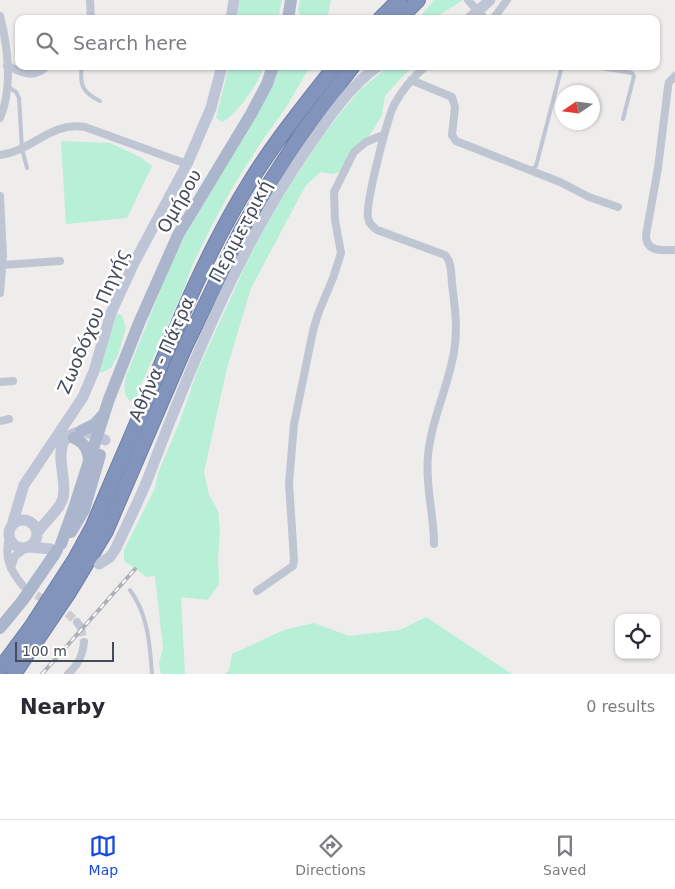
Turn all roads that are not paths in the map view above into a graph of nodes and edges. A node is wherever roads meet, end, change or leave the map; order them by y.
1 (90, 0) edge
2 (234, 0) edge
3 (291, 0) edge
4 (399, 0) edge
5 (418, 0) edge
6 (468, 0) edge
7 (490, 0) edge
8 (507, 0) edge
9 (91, 15) edge
10 (232, 15) edge
11 (289, 15) edge
12 (384, 15) edge
13 (403, 15) edge
14 (474, 15) edge
15 (481, 15) edge
16 (496, 15) edge
17 (0, 16) edge
18 (7, 66) junction
19 (15, 69) edge
20 (18, 70) edge
21 (43, 70) edge
22 (82, 70) edge
23 (221, 70) edge
24 (271, 70) edge
25 (332, 70) edge
26 (350, 70) edge
27 (373, 70) edge
28 (422, 70) edge
29 (561, 70) edge
30 (614, 70) edge
31 (675, 76) edge
32 (411, 80) junction
33 (4, 87) edge
34 (100, 101) dead end
35 (0, 118) edge
36 (623, 119) dead end
37 (383, 136) junction
38 (22, 149) junction
39 (0, 155) edge
40 (188, 164) junction
41 (28, 168) dead end
42 (531, 170) junction
43 (0, 201) edge
44 (618, 207) dead end
45 (675, 250) edge
46 (60, 261) dead end
47 (3, 265) junction
48 (0, 293) edge
49 (126, 358) junction
50 (13, 381) dead end
51 (0, 382) edge
52 (105, 413) junction
53 (9, 419) dead end
54 (0, 421) edge
55 (74, 436) junction
56 (100, 440) junction
57 (90, 462) junction
58 (18, 501) junction
59 (52, 514) junction
60 (27, 520) junction
61 (12, 525) junction
62 (37, 534) junction
63 (9, 538) junction
64 (434, 544) dead end
65 (27, 548) junction
66 (61, 553) junction
67 (99, 564) dead end
68 (10, 570) junction
69 (23, 586) tunnel mouth
70 (130, 590) dead end
71 (256, 591) dead end
72 (0, 628) edge
73 (84, 642) tunnel mouth
74 (0, 669) edge
75 (14, 674) edge
76 (68, 674) edge
77 (152, 674) edge

1 - 9 street
2 - 10 main road
3 - 11 main road
4 - 12 highway
5 - 13 highway
6 - 15 street, bridge
7 - 14 main road
8 - 16 street
17 - 18 street
18 - 19 street
18 - 33 street
20 - 21 street
22 - 34 lane
23 - 40 main road, Ζωοδόχου Πηγής
24 - 49 main road, Ομήρου
25 - 74 highway, Αθήνα - Πάτρα
26 - 75 highway, Αθήνα - Πάτρα
27 - 67 main road, Περιμετρική
28 - 32 street
29 - 42 lane
30 - 36 lane
31 - 45 street
32 - 37 street
32 - 42 street
33 - 35 street
33 - 38 lane
37 - 64 street
37 - 71 street
38 - 39 street
38 - 40 street
38 - 41 lane
40 - 58 main road, Ζωοδόχου Πηγής
42 - 44 street
43 - 47 street
46 - 47 street
47 - 48 street
49 - 52 main road, Ομήρου
49 - 56 main road, Ομήρου
50 - 51 street
52 - 55 main road
52 - 56 main road, Ομήρου
53 - 54 street
55 - 56 main road
55 - 57 main road
55 - 59 main road
56 - 57 main road, Ομήρου
56 - 66 main road, Ομήρου
57 - 66 main road, Ομήρου
58 - 60 main road
58 - 61 main road, Ζωοδόχου Πηγής
59 - 60 main road
59 - 62 main road
60 - 61 main road
60 - 62 main road
61 - 63 main road
62 - 65 main road
62 - 65 main road
63 - 65 main road
63 - 68 street
65 - 68 street
66 - 72 main road, Ομήρου
68 - 69 street
70 - 77 lane
73 - 76 street

